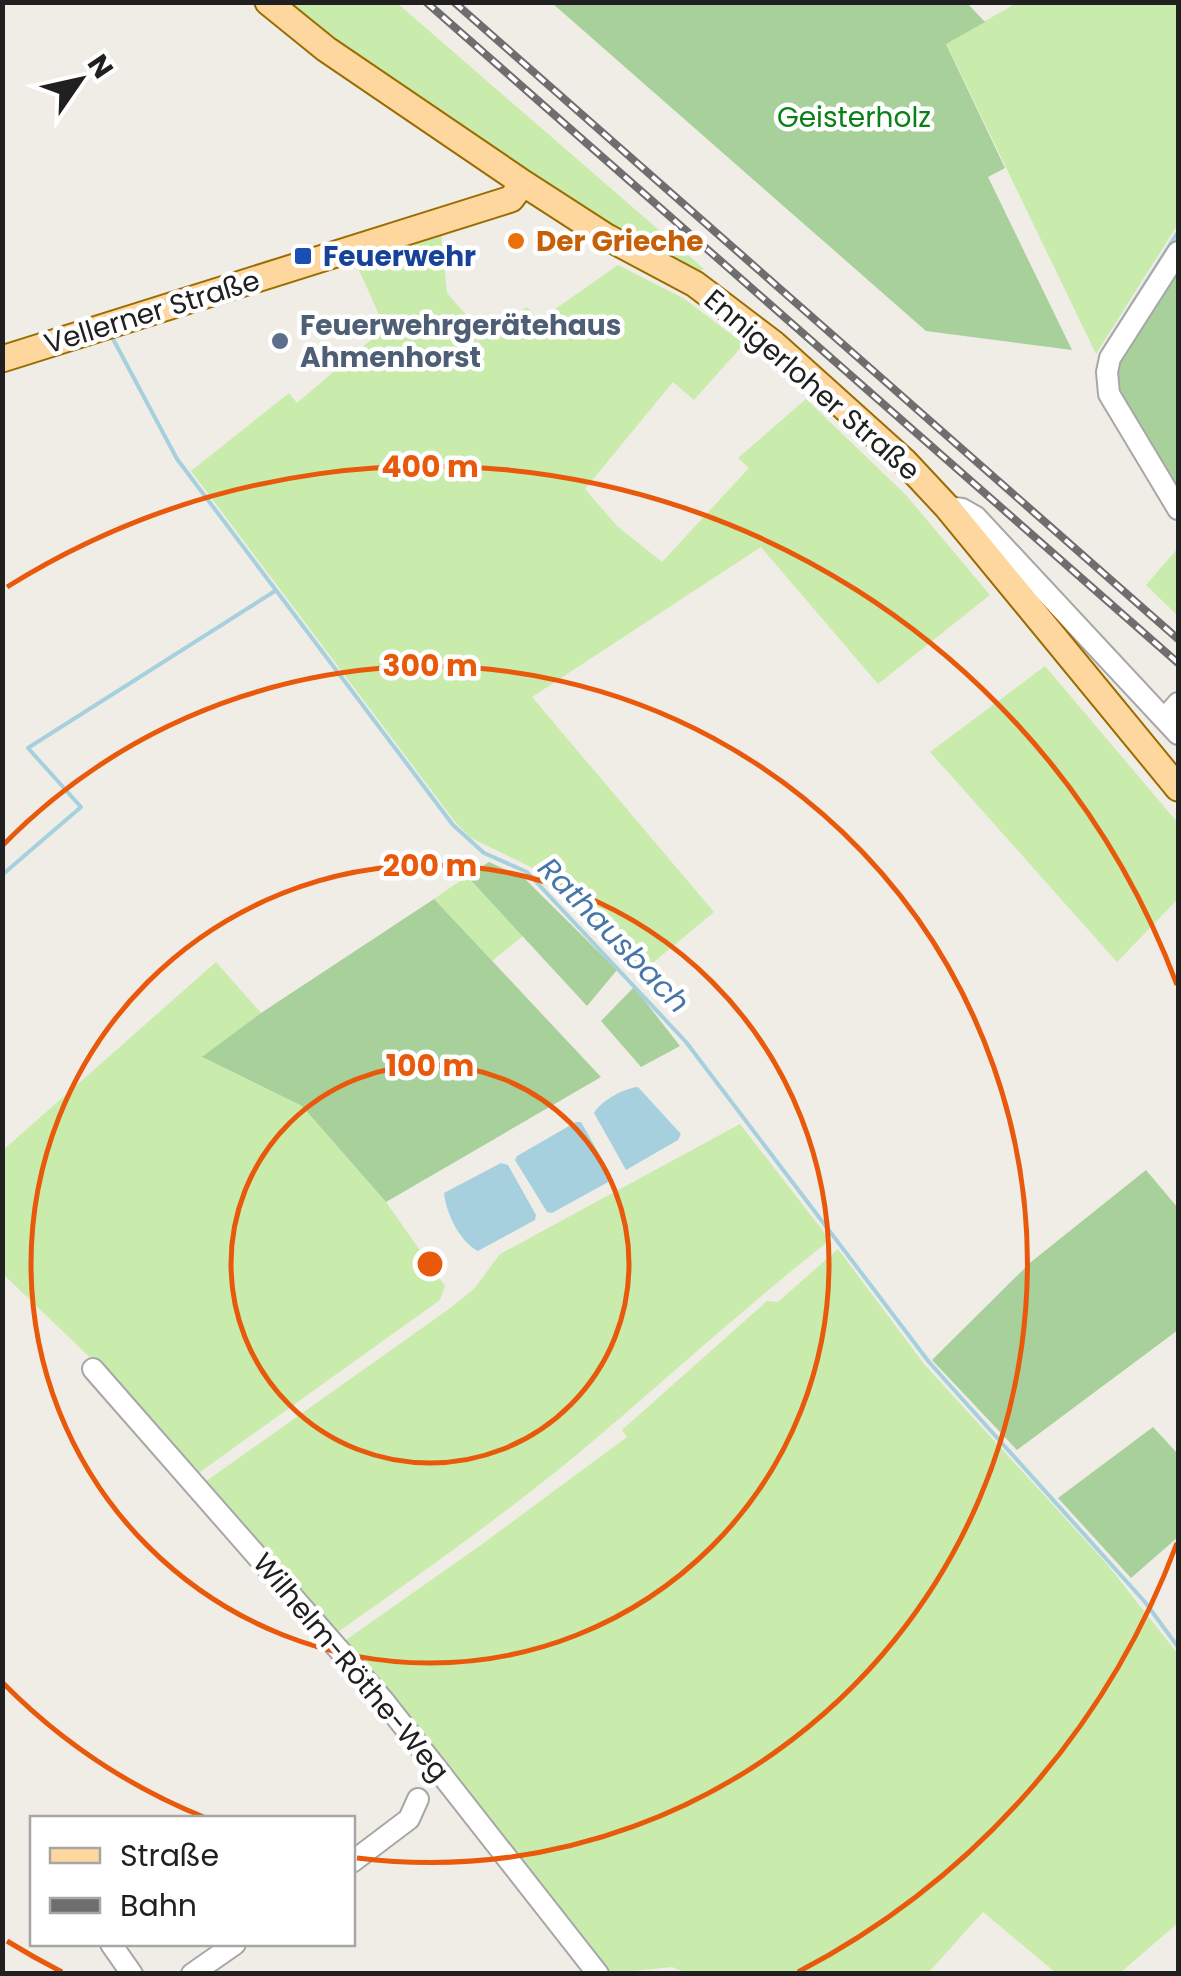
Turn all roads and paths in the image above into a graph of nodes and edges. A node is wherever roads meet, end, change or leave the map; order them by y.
1 (268, 2) edge
2 (523, 183) junction
3 (1178, 252) edge
4 (2, 358) edge
5 (947, 507) junction
6 (1178, 510) edge
7 (1174, 718) edge
8 (1178, 788) edge
9 (93, 1368) dead end
10 (418, 1799) dead end
11 (355, 1860) edge
12 (112, 1946) edge
13 (232, 1946) edge
14 (132, 1974) edge
15 (192, 1974) edge
16 (598, 1974) edge

1 - 2 main road, Ennigerloher Straße
2 - 4 main road, Vellerner Straße
2 - 5 main road, Ennigerloher Straße
3 - 6 street
5 - 7 street
5 - 8 main road, Ennigerloher Straße
9 - 16 street, Wilhelm-Röthe-Weg
10 - 11 street
12 - 14 street
13 - 15 street

